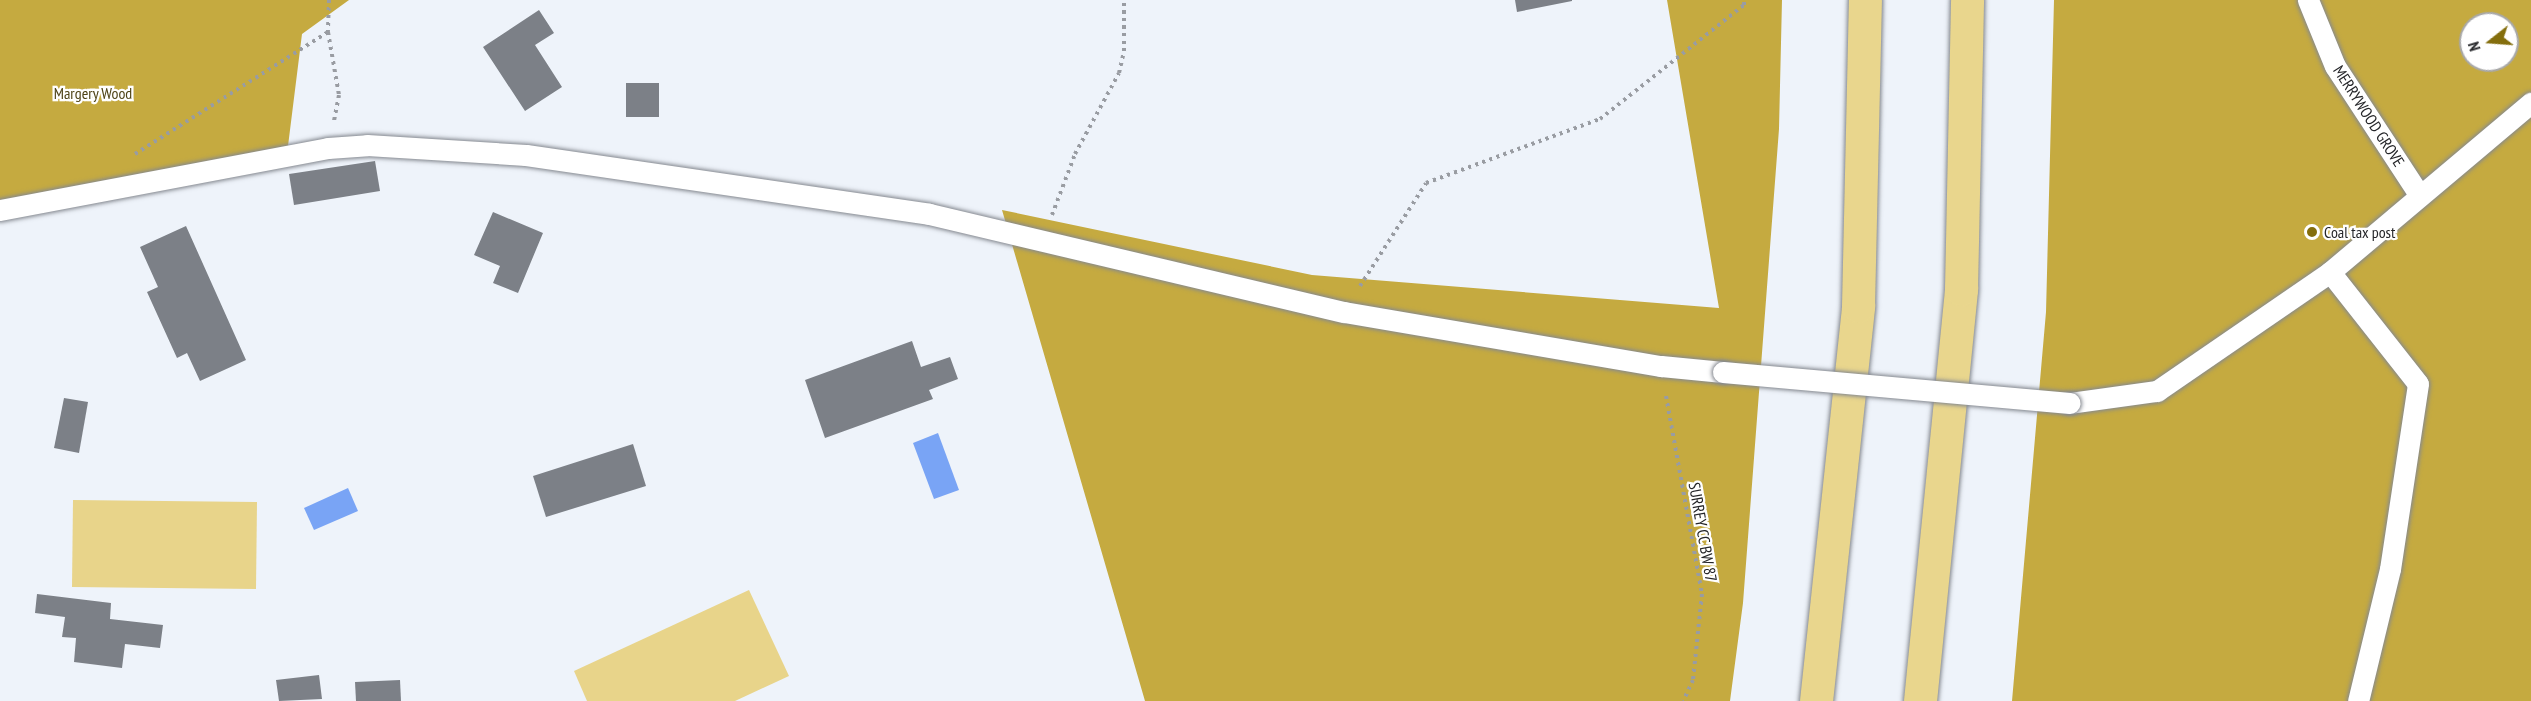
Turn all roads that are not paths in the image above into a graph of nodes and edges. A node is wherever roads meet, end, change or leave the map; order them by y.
1 (1865, 0) edge
2 (1967, 0) edge
3 (2308, 0) edge
4 (2528, 108) edge
5 (2420, 196) junction
6 (0, 210) edge
7 (2330, 272) junction
8 (1816, 701) edge
9 (1920, 701) edge
10 (2358, 701) edge

1 - 8 highway
2 - 9 highway
3 - 5 lane, MERRYWOOD GROVE
4 - 5 lane
5 - 7 lane
6 - 7 lane, bridge
7 - 10 lane

